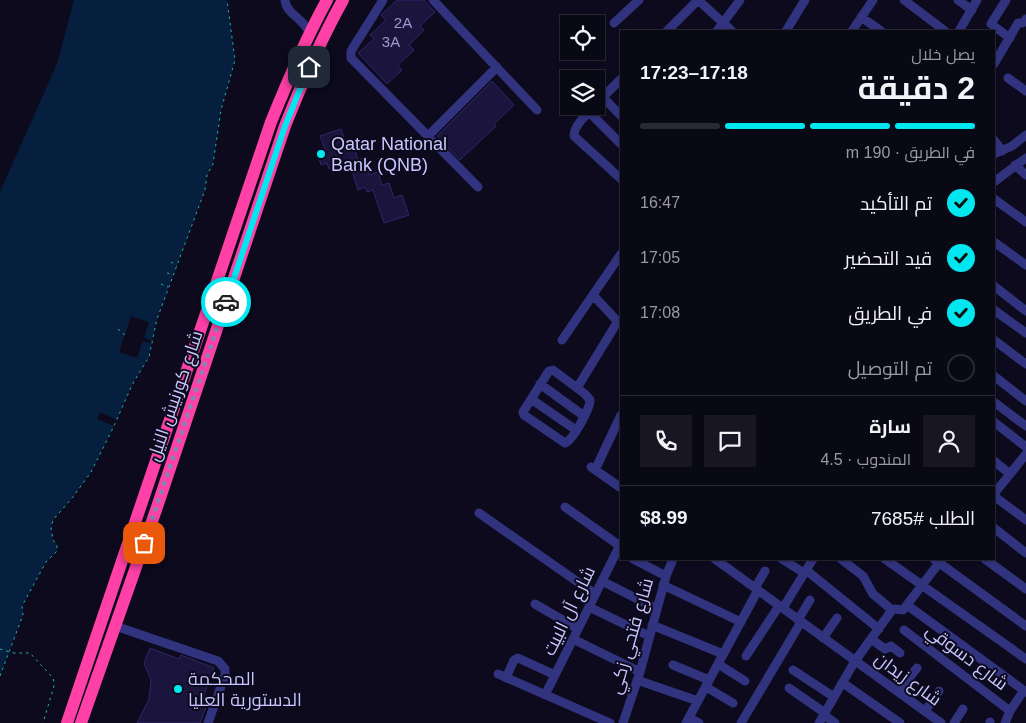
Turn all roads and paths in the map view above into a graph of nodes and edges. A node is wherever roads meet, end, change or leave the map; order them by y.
1 (227, 0) edge
2 (285, 0) edge
3 (327, 0) edge
4 (343, 0) edge
5 (383, 0) edge
6 (434, 0) edge
7 (639, 0) edge
8 (698, 0) edge
9 (740, 0) edge
10 (805, 0) edge
11 (873, 0) edge
12 (904, 0) edge
13 (958, 0) edge
14 (977, 0) edge
15 (1006, 0) edge
16 (972, 10) junction
17 (861, 17) junction
18 (1026, 19) edge
19 (614, 23) dead end
20 (720, 27) edge
21 (669, 30) edge
22 (787, 30) edge
23 (853, 30) edge
24 (880, 30) edge
25 (944, 30) edge
26 (960, 30) edge
27 (309, 32) junction
28 (1010, 38) junction
29 (997, 53) edge
30 (497, 67) junction
31 (1008, 78) dead end
32 (620, 80) edge
33 (1026, 91) edge
34 (605, 95) edge
35 (605, 99) edge
36 (537, 110) dead end
37 (587, 115) edge
38 (598, 115) edge
39 (620, 115) edge
40 (1026, 135) edge
41 (428, 136) junction
42 (620, 143) edge
43 (998, 153) edge
44 (1026, 158) edge
45 (1015, 165) junction
46 (1026, 175) edge
47 (620, 178) edge
48 (995, 181) edge
49 (478, 187) dead end
50 (995, 200) edge
51 (1026, 222) edge
52 (995, 243) edge
53 (171, 262) dead end
54 (1026, 265) edge
55 (177, 266) junction
56 (618, 267) edge
57 (167, 273) dead end
58 (174, 275) junction
59 (161, 284) dead end
60 (995, 287) edge
61 (169, 288) junction
62 (592, 295) junction
63 (995, 311) edge
64 (1026, 311) edge
65 (620, 323) edge
66 (118, 329) dead end
67 (1026, 333) edge
68 (125, 335) dead end
69 (562, 340) dead end
70 (995, 341) edge
71 (1026, 364) edge
72 (995, 377) edge
73 (540, 384) junction
74 (577, 388) junction
75 (531, 399) junction
76 (1026, 401) edge
77 (995, 403) edge
78 (584, 416) junction
79 (995, 423) edge
80 (619, 426) edge
81 (1026, 426) edge
82 (576, 430) junction
83 (1026, 447) edge
84 (1026, 454) edge
85 (995, 462) edge
86 (1018, 464) junction
87 (1026, 470) edge
88 (1010, 474) junction
89 (620, 487) edge
90 (995, 494) edge
91 (995, 496) edge
92 (565, 507) dead end
93 (478, 513) dead end
94 (1026, 520) edge
95 (995, 529) edge
96 (620, 548) edge
97 (1026, 553) edge
98 (634, 560) edge
99 (673, 560) edge
100 (784, 560) edge
101 (812, 560) edge
102 (842, 560) edge
103 (886, 560) edge
104 (939, 560) edge
105 (986, 560) edge
106 (721, 561) edge
107 (765, 571) dead end
108 (805, 572) junction
109 (664, 580) junction
110 (602, 581) junction
111 (922, 586) junction
112 (756, 589) junction
113 (1026, 589) edge
114 (595, 594) junction
115 (810, 600) dead end
116 (535, 604) dead end
117 (907, 605) junction
118 (781, 607) junction
119 (589, 608) junction
120 (657, 609) junction
121 (892, 610) junction
122 (837, 618) dead end
123 (800, 621) junction
124 (741, 622) junction
125 (652, 625) junction
126 (115, 626) junction
127 (1026, 626) edge
128 (578, 629) junction
129 (879, 629) junction
130 (904, 630) dead end
131 (649, 636) junction
132 (823, 638) junction
133 (573, 639) junction
134 (871, 639) junction
135 (0, 649) edge
136 (900, 653) dead end
137 (724, 654) junction
138 (746, 656) dead end
139 (1026, 660) edge
140 (856, 661) junction
141 (718, 664) junction
142 (673, 666) dead end
143 (917, 668) dead end
144 (793, 670) dead end
145 (555, 675) junction
146 (0, 676) edge
147 (639, 676) junction
148 (745, 681) dead end
149 (842, 683) junction
150 (707, 684) junction
151 (789, 688) dead end
152 (939, 691) dead end
153 (1025, 691) edge
154 (898, 692) junction
155 (546, 695) junction
156 (834, 697) junction
157 (698, 701) junction
158 (733, 704) dead end
159 (964, 709) dead end
160 (925, 711) junction
161 (1010, 711) junction
162 (823, 717) edge
163 (688, 721) edge
164 (43, 723) edge
165 (67, 723) edge
166 (81, 723) edge
167 (208, 723) edge
168 (610, 723) edge
169 (623, 723) edge
170 (699, 723) edge
171 (741, 723) edge
172 (835, 723) edge
173 (900, 723) edge
174 (941, 723) edge
175 (954, 723) edge
176 (1005, 723) edge

1 - 55 path
2 - 27 street
3 - 27 highway, شارع كورنيش النيل
4 - 126 highway, شارع كورنيش النيل
5 - 41 street
6 - 30 street
7 - 19 street
8 - 20 street
8 - 21 street
9 - 20 street
10 - 22 street
11 - 17 street
12 - 25 street
13 - 16 street
14 - 16 street
15 - 28 street
16 - 26 street
17 - 23 street
17 - 24 street
18 - 28 street
27 - 165 highway, شارع كورنيش النيل
28 - 29 street
30 - 36 street
30 - 41 street
31 - 33 street
32 - 34 street
35 - 39 street
37 - 47 street
38 - 42 street
40 - 43 street
41 - 49 street
44 - 45 street
45 - 46 street
45 - 48 street
50 - 51 street
52 - 54 street
53 - 55 path
55 - 58 path
56 - 62 street
57 - 58 path
58 - 61 path
59 - 61 path
60 - 64 street
61 - 146 path
62 - 65 street
62 - 69 street
63 - 67 street
65 - 74 street
66 - 68 path
70 - 71 street
72 - 76 street
73 - 74 street
73 - 75 street
73 - 78 street
74 - 78 street
75 - 82 street
75 - 82 street
77 - 81 street
78 - 82 street
79 - 83 street
80 - 89 street
84 - 86 street
85 - 88 street
86 - 87 street
86 - 88 street
88 - 90 street
91 - 94 street
92 - 96 street
93 - 114 street
95 - 97 street
96 - 110 street, شارع آل البيت
98 - 109 street
99 - 109 street, شارع فتحي زكي
100 - 108 street
101 - 108 street
102 - 121 street
103 - 111 street
104 - 111 street
104 - 127 street
105 - 113 street
106 - 112 street, شارع زيدان
107 - 112 street
108 - 118 street
108 - 129 street
109 - 120 street, شارع فتحي زكي
109 - 124 street
110 - 114 street, شارع آل البيت
110 - 120 street
111 - 117 street
111 - 139 street
112 - 118 street, شارع زيدان
112 - 124 street
114 - 119 street, شارع آل البيت
115 - 123 street
116 - 128 street
117 - 121 street
117 - 153 street
118 - 123 street, شارع زيدان
118 - 138 street
119 - 128 street, شارع آل البيت
119 - 131 street
120 - 125 street, شارع فتحي زكي
121 - 129 street
122 - 132 street
123 - 132 street, شارع زيدان
123 - 171 street
124 - 137 street
125 - 131 street, شارع فتحي زكي
125 - 137 street
126 - 166 highway, شارع كورنيش النيل
126 - 167 street
128 - 133 street, شارع آل البيت
129 - 134 street
130 - 161 street, شارع دسوقي
131 - 147 street, شارع فتحي زكي
132 - 140 street, شارع زيدان
133 - 145 street, شارع آل البيت
133 - 147 street
134 - 136 street
134 - 140 street
135 - 164 path, bridge
137 - 141 street
140 - 149 street
140 - 154 street, شارع زيدان
141 - 148 street
141 - 150 street
142 - 150 street
143 - 154 street
144 - 156 street
145 - 155 street, شارع آل البيت
145 - 155 street
147 - 157 street
147 - 169 street, شارع فتحي زكي
149 - 156 street
149 - 173 street
150 - 157 street
150 - 158 street
151 - 162 street
152 - 160 street
153 - 161 street
154 - 160 street, شارع زيدان
155 - 168 street
156 - 162 street
157 - 163 street
159 - 175 street
160 - 174 street, شارع زيدان
161 - 176 street
162 - 172 street
163 - 170 street

